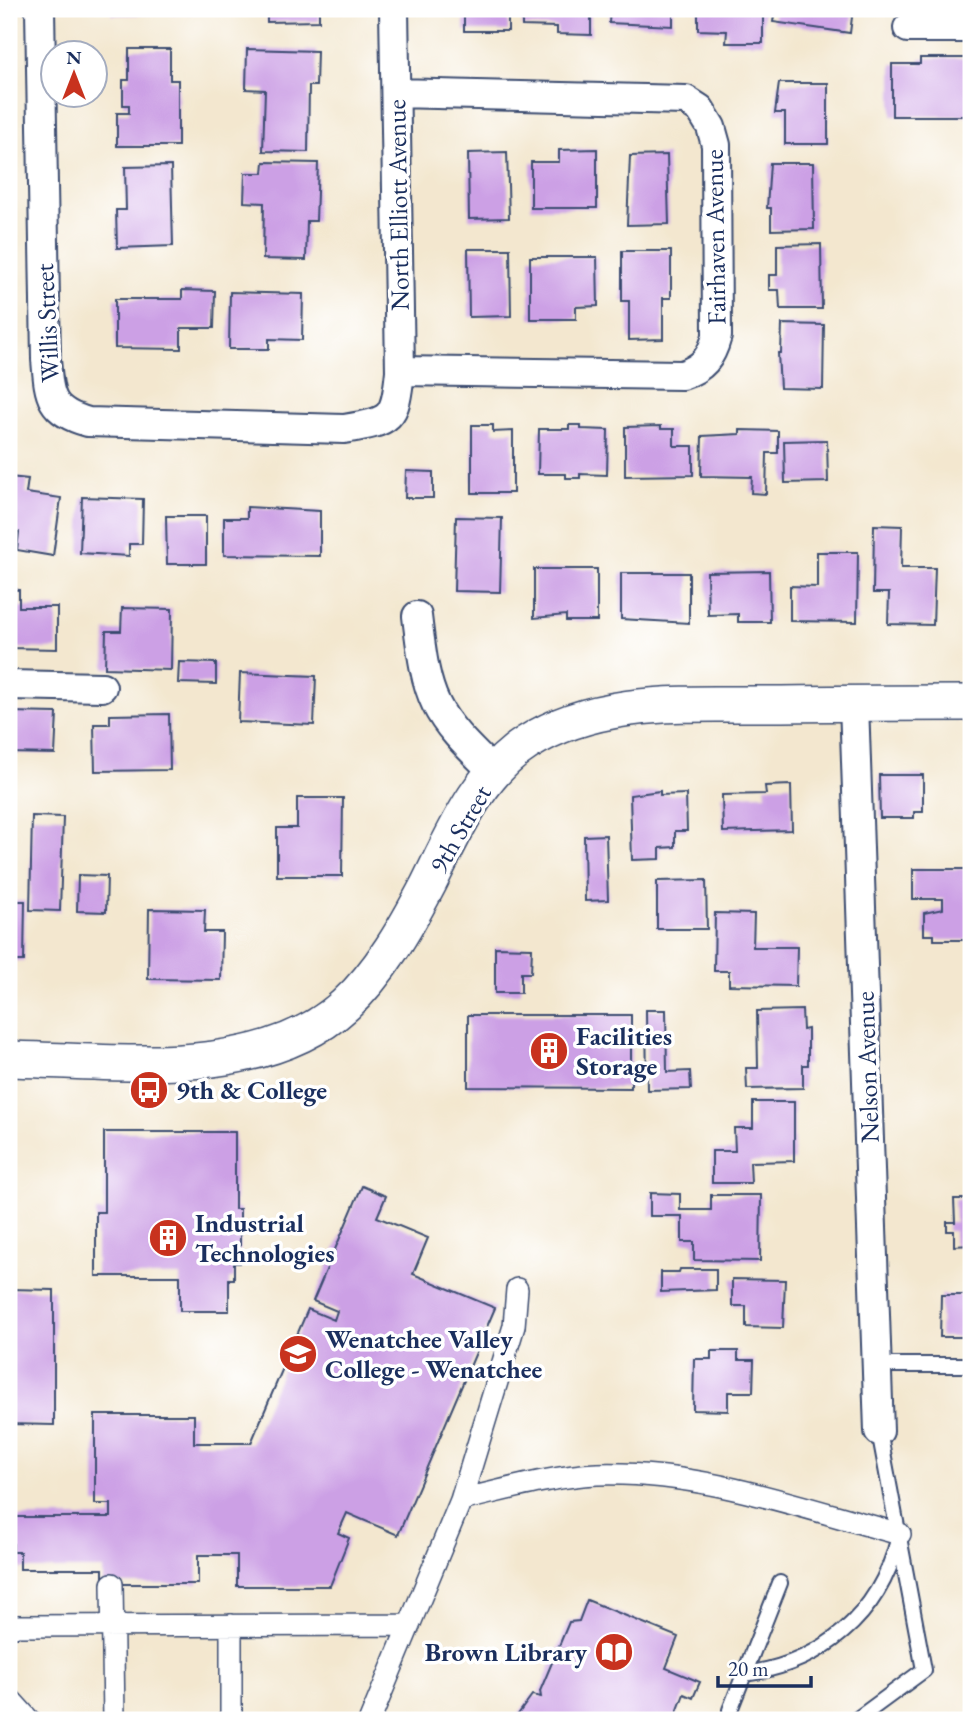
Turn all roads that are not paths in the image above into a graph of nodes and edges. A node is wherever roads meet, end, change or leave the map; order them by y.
1 (40, 9) edge
2 (394, 9) edge
3 (908, 28) dead end
4 (971, 28) edge
5 (396, 93) junction
6 (400, 372) junction
7 (397, 402) joint
8 (417, 616) dead end
9 (9, 685) edge
10 (102, 687) dead end
11 (854, 703) junction
12 (971, 703) edge
13 (494, 772) junction
14 (9, 1059) edge
15 (517, 1289) dead end
16 (877, 1365) junction
17 (971, 1365) edge
18 (879, 1431) joint
19 (461, 1500) junction
20 (900, 1534) junction
21 (780, 1583) dead end
22 (112, 1584) dead end
23 (231, 1625) junction
24 (409, 1625) junction
25 (9, 1626) edge
26 (111, 1626) junction
27 (744, 1674) junction
28 (11, 1707) edge
29 (730, 1710) dead end
30 (29, 1720) edge
31 (114, 1720) edge
32 (231, 1720) edge
33 (370, 1720) edge
34 (856, 1720) edge

1 - 7 street, Willis Street
2 - 5 street, North Elliott Avenue
3 - 4 street
5 - 6 street, North Elliott Avenue
5 - 6 street, Fairhaven Avenue
6 - 7 street, North Elliott Avenue
8 - 13 street
9 - 10 street
11 - 12 street, 9th Street
11 - 13 street, 9th Street
11 - 16 street, Nelson Avenue
13 - 14 street, 9th Street
15 - 19 street
16 - 17 lane
16 - 18 street, Nelson Avenue
18 - 20 lane
19 - 20 street
19 - 24 street
20 - 27 lane
20 - 34 lane
21 - 27 lane
22 - 26 street
23 - 24 street
23 - 26 street
23 - 32 street
24 - 33 street
25 - 26 street
26 - 31 street
27 - 29 lane
28 - 30 street

